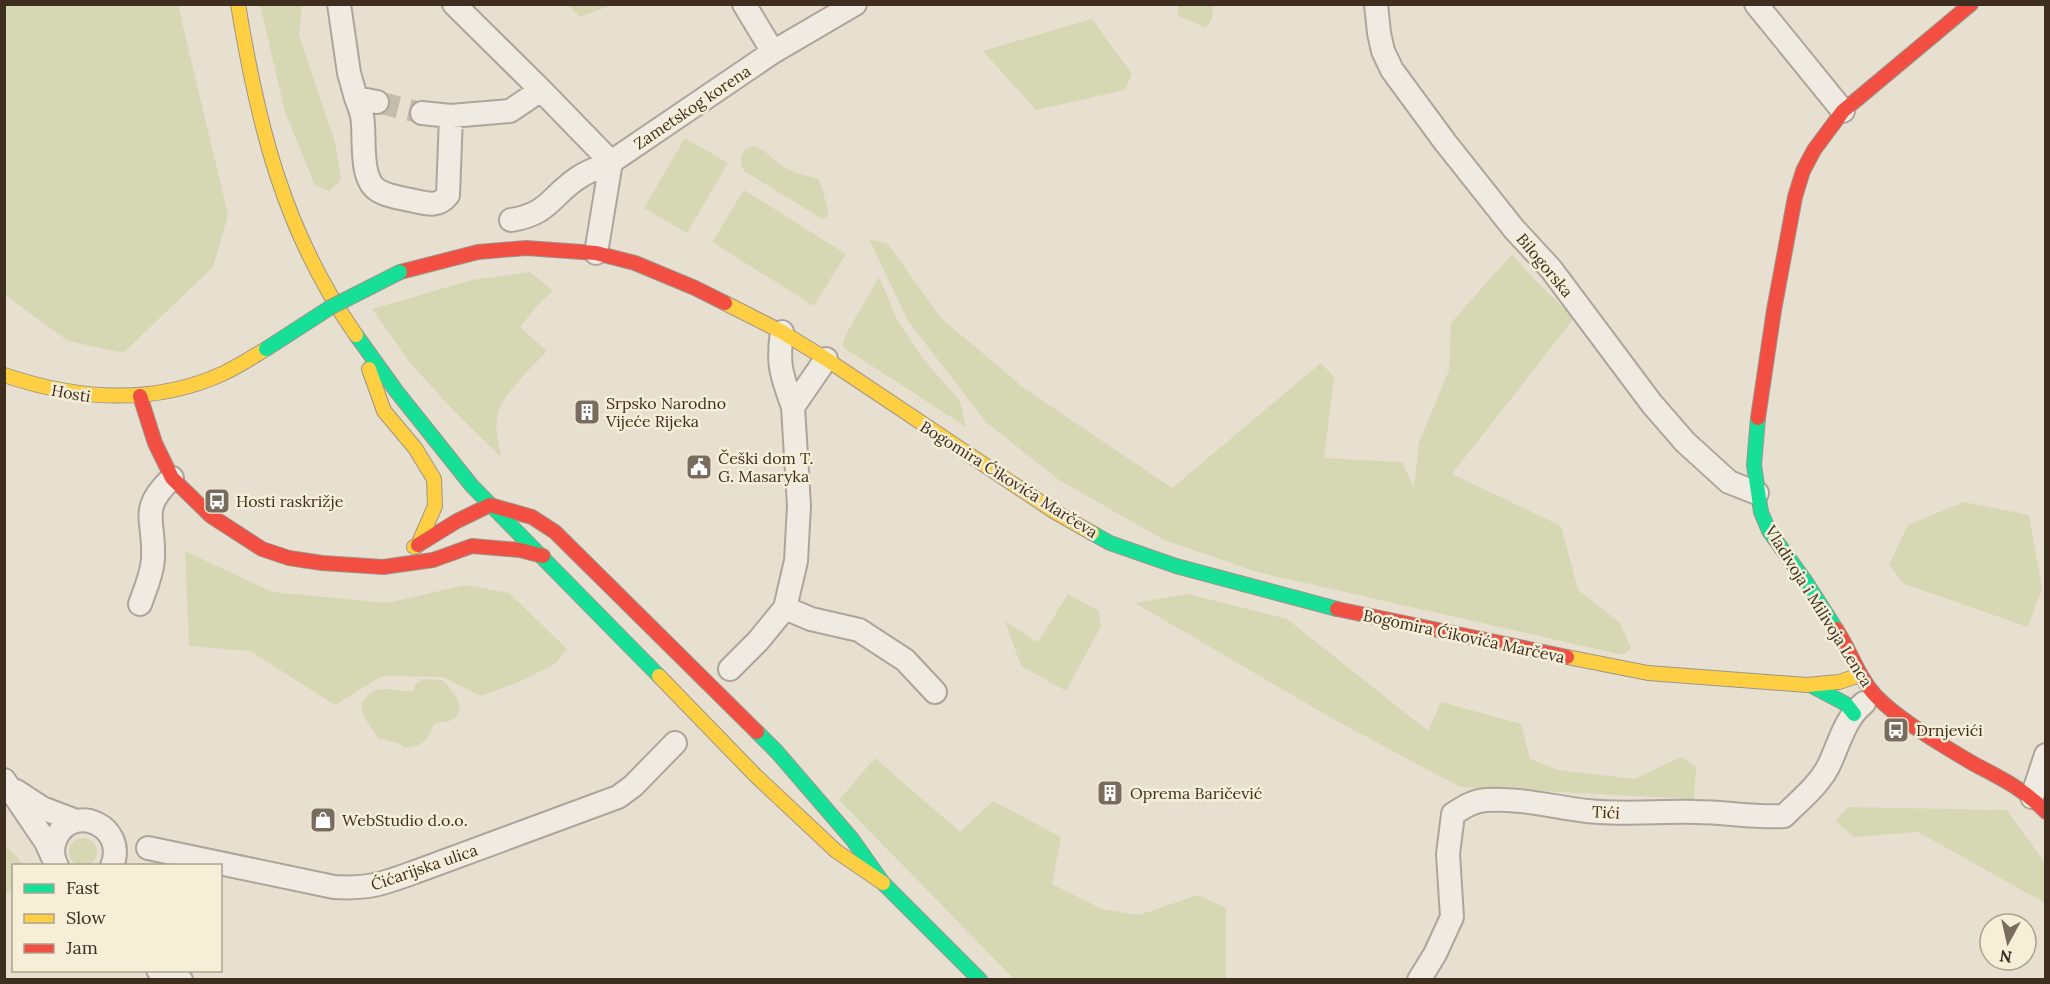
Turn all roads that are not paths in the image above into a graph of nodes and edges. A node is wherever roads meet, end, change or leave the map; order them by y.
1 (238, 4) edge
2 (339, 4) edge
3 (454, 4) edge
4 (744, 4) edge
5 (855, 4) edge
6 (1376, 4) edge
7 (1756, 4) edge
8 (1971, 4) edge
9 (773, 52) junction
10 (541, 90) junction
11 (1843, 111) junction
12 (423, 113) tunnel mouth
13 (451, 116) junction
14 (611, 162) junction
15 (511, 220) dead end
16 (596, 253) junction
17 (782, 332) junction
18 (361, 343) junction
19 (266, 349) joint
20 (826, 359) junction
21 (4, 375) edge
22 (140, 396) junction
23 (793, 406) junction
24 (172, 478) junction
25 (1757, 493) junction
26 (490, 505) junction
27 (488, 520) dead end
28 (418, 545) junction
29 (543, 556) junction
30 (349, 564) junction
31 (140, 604) dead end
32 (785, 608) junction
33 (730, 669) dead end
34 (1860, 675) junction
35 (1810, 685) junction
36 (934, 692) dead end
37 (1876, 696) junction
38 (1854, 714) junction
39 (675, 743) dead end
40 (2046, 755) edge
41 (5, 782) edge
42 (2039, 804) edge
43 (76, 821) junction
44 (104, 827) junction
45 (147, 848) junction
46 (55, 863) edge
47 (112, 864) edge
48 (114, 864) edge
49 (883, 883) junction
50 (163, 972) edge
51 (181, 980) edge
52 (980, 980) edge
53 (1419, 980) edge

1 - 18 street
2 - 13 street
3 - 10 street
4 - 9 street
5 - 9 street, Zametskog korena
6 - 25 street, Bilogorska
7 - 11 street
8 - 11 street, Vladivoja i Milivoja Lenca
9 - 14 street, Zametskog korena
10 - 13 street
10 - 14 street
11 - 25 street, Vladivoja i Milivoja Lenca
12 - 13 street
14 - 15 street, Zametskog korena
14 - 16 street
16 - 17 street, Bogomira Ćikovića Marčeva
16 - 19 street, Bogomira Ćikovića Marčeva, bridge
17 - 20 street, Bogomira Ćikovića Marčeva
17 - 23 street
18 - 26 street
18 - 28 street
19 - 22 street, Hosti
20 - 23 street
20 - 35 street, Bogomira Ćikovića Marčeva
21 - 22 street, Hosti
22 - 24 street
23 - 32 street
24 - 30 street
24 - 31 street
25 - 34 street, Vladivoja i Milivoja Lenca
26 - 27 street
26 - 28 street
26 - 29 street
26 - 49 street
28 - 30 street
29 - 30 street
29 - 49 street
32 - 33 street
32 - 36 street
34 - 35 street, Bogomira Ćikovića Marčeva
34 - 37 street, Vladivoja i Milivoja Lenca
35 - 38 street
37 - 38 street, Tići
37 - 42 street, Vladivoja i Milivoja Lenca
38 - 53 street, Tići
39 - 45 street, Ćićarijska ulica
40 - 42 street
41 - 43 street
41 - 46 street
43 - 44 street, Ćićarijska ulica
43 - 46 street
44 - 45 street, Ćićarijska ulica
44 - 47 street
45 - 48 street
49 - 52 street
50 - 51 street

